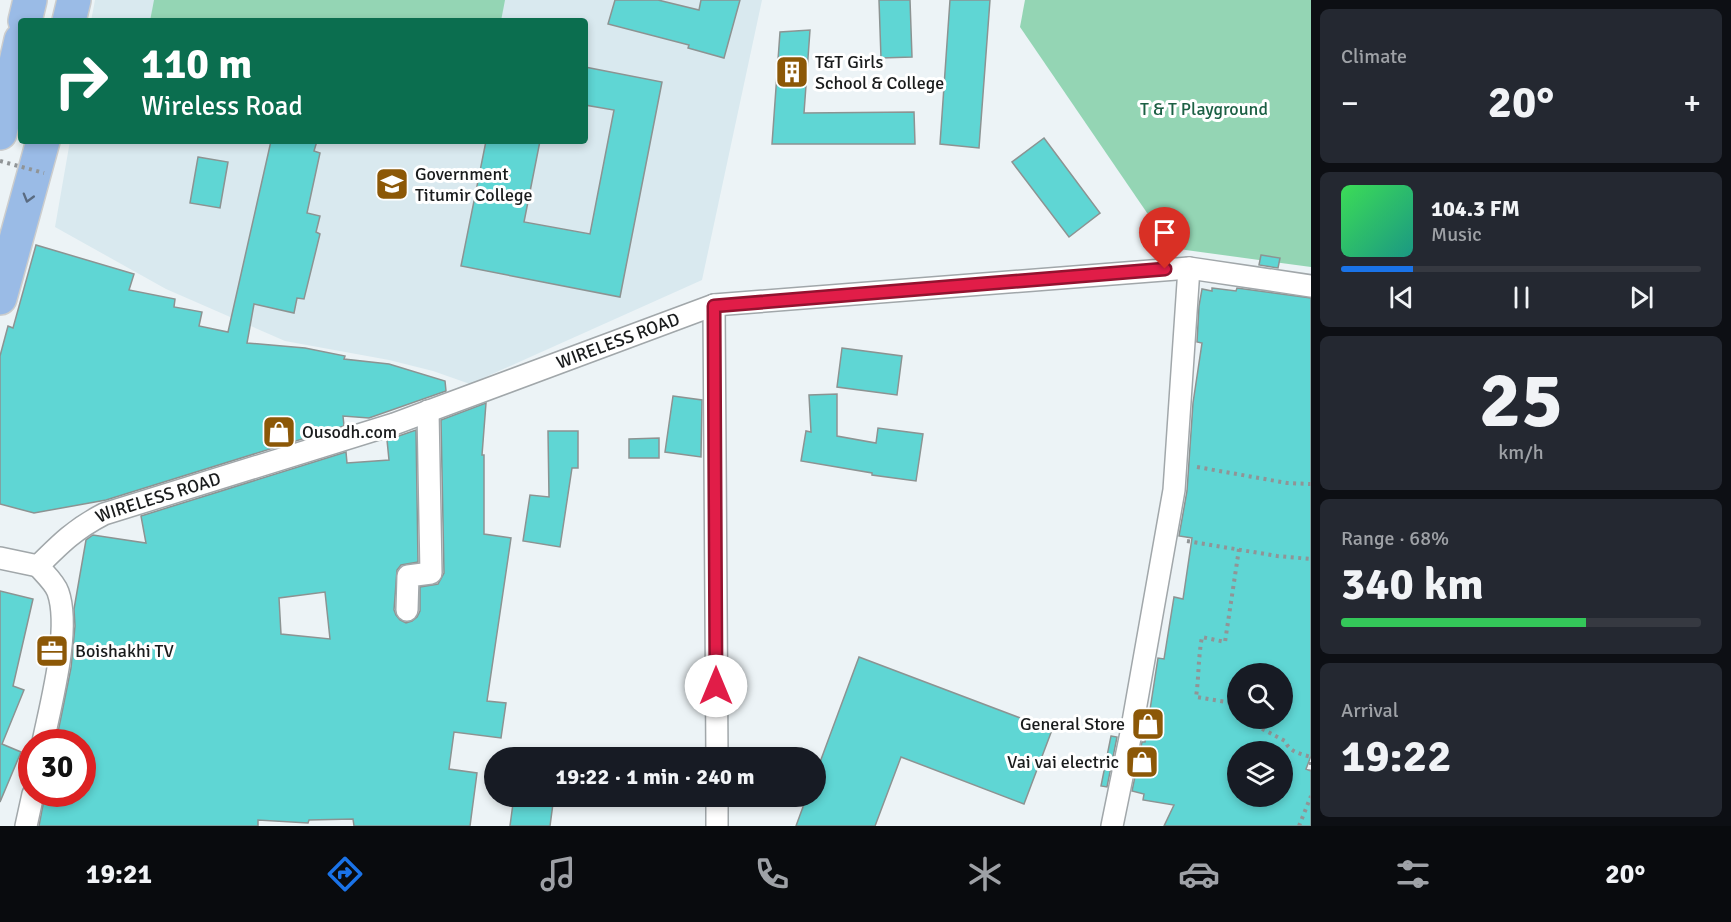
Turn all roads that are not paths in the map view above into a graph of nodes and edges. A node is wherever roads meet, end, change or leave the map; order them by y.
1 (30, 0) edge
2 (74, 0) edge
3 (24, 18) edge
4 (70, 18) edge
5 (17, 40) edge
6 (0, 133) edge
7 (42, 144) edge
8 (1189, 267) junction
9 (1311, 286) edge
10 (0, 298) edge
11 (714, 306) junction
12 (429, 411) junction
13 (0, 558) edge
14 (38, 566) junction
15 (407, 610) dead end
16 (46, 729) edge
17 (717, 747) edge
18 (30, 807) edge
19 (717, 807) edge
20 (26, 826) edge
21 (717, 826) edge
22 (1112, 826) edge

1 - 3 main road
2 - 4 main road
5 - 6 main road
7 -> 10 main road
8 - 9 street, WIRELESS ROAD
8 - 11 street, WIRELESS ROAD
8 - 22 street
11 - 12 street, WIRELESS ROAD
11 - 17 street
12 - 14 street, WIRELESS ROAD
12 - 15 street
13 - 14 street
14 - 16 street
18 - 20 street
19 - 21 street

